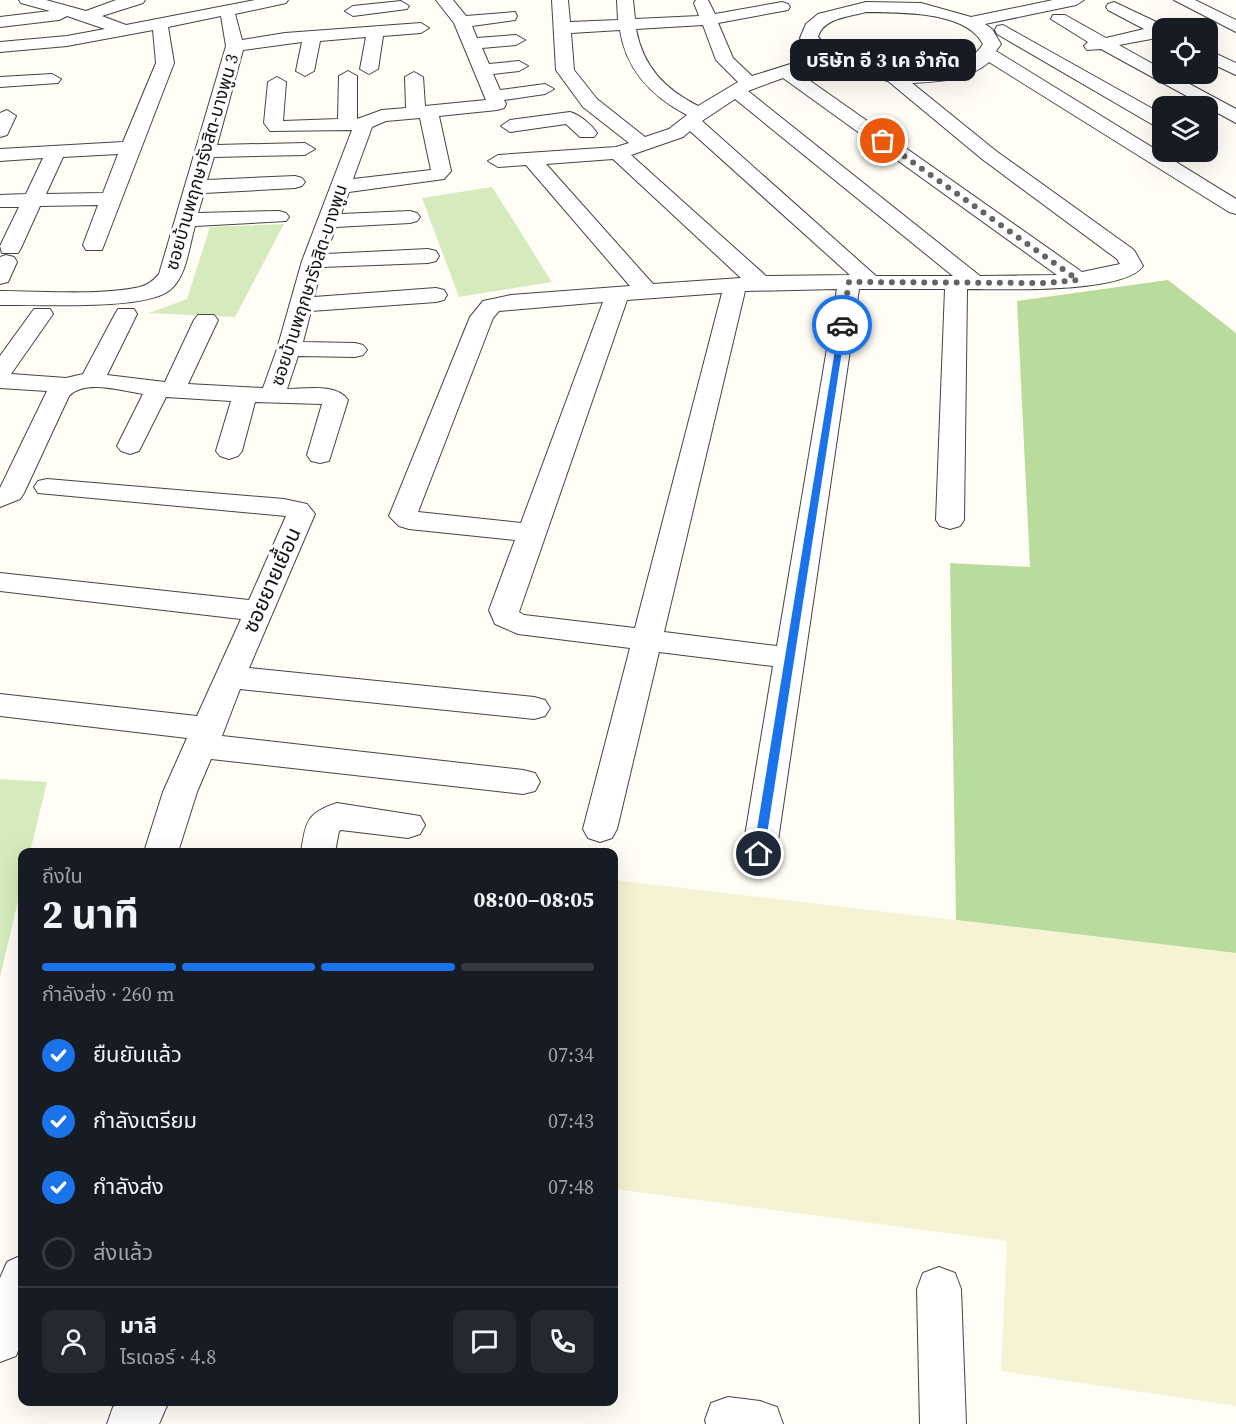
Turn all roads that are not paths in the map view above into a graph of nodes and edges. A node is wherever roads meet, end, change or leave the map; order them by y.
1 (27, 0) edge
2 (137, 0) edge
3 (448, 0) edge
4 (560, 0) edge
5 (625, 0) edge
6 (700, 0) edge
7 (1021, 0) edge
8 (1076, 0) edge
9 (1182, 0) edge
10 (285, 2) edge
11 (777, 3) edge
12 (410, 4) edge
13 (915, 4) edge
14 (351, 5) edge
15 (1114, 7) dead end
16 (1036, 9) junction
17 (91, 12) junction
18 (509, 16) dead end
19 (229, 17) dead end
20 (1218, 18) joint
21 (1059, 19) dead end
22 (708, 20) junction
23 (0, 22) edge
24 (462, 22) junction
25 (971, 22) junction
26 (1152, 22) edge
27 (626, 26) junction
28 (1236, 27) edge
29 (421, 28) dead end
30 (561, 28) junction
31 (812, 28) junction
32 (161, 29) dead end
33 (125, 30) junction
34 (1003, 30) dead end
35 (367, 32) junction
36 (1152, 33) edge
37 (305, 37) junction
38 (516, 40) dead end
39 (472, 44) junction
40 (1103, 44) junction
41 (235, 46) junction
42 (0, 47) edge
43 (990, 55) junction
44 (1048, 56) junction
45 (826, 59) junction
46 (519, 66) dead end
47 (1152, 68) edge
48 (369, 69) dead end
49 (483, 70) junction
50 (305, 71) dead end
51 (786, 72) junction
52 (348, 76) dead end
53 (893, 76) junction
54 (414, 77) dead end
55 (1152, 78) edge
56 (52, 79) dead end
57 (0, 82) edge
58 (277, 82) dead end
59 (1182, 84) edge
60 (743, 87) junction
61 (1104, 88) junction
62 (545, 89) dead end
63 (495, 100) junction
64 (422, 112) junction
65 (1236, 117) edge
66 (695, 118) junction
67 (1218, 122) edge
68 (356, 125) junction
69 (1152, 125) edge
70 (510, 126) junction
71 (587, 133) dead end
72 (642, 144) junction
73 (130, 147) junction
74 (305, 149) dead end
75 (57, 150) junction
76 (207, 151) junction
77 (526, 153) junction
78 (618, 153) junction
79 (0, 155) edge
80 (498, 161) dead end
81 (295, 182) dead end
82 (196, 187) junction
83 (341, 187) junction
84 (111, 198) junction
85 (33, 200) junction
86 (0, 201) edge
87 (1236, 208) edge
88 (279, 217) dead end
89 (410, 217) dead end
90 (186, 220) junction
91 (328, 221) junction
92 (94, 245) dead end
93 (428, 256) dead end
94 (314, 261) junction
95 (5, 262) edge
96 (1078, 280) junction
97 (860, 282) junction
98 (965, 282) junction
99 (748, 284) junction
100 (648, 293) junction
101 (436, 295) dead end
102 (617, 295) junction
103 (0, 298) edge
104 (301, 305) junction
105 (42, 314) dead end
106 (126, 314) dead end
107 (206, 320) dead end
108 (289, 349) junction
109 (355, 350) dead end
110 (0, 373) edge
111 (92, 380) junction
112 (0, 381) edge
113 (66, 385) junction
114 (165, 389) junction
115 (244, 394) junction
116 (272, 396) junction
117 (130, 446) dead end
118 (229, 451) dead end
119 (320, 455) dead end
120 (47, 486) dead end
121 (0, 499) edge
122 (950, 520) dead end
123 (533, 533) junction
124 (0, 582) edge
125 (258, 611) junction
126 (647, 640) junction
127 (790, 658) junction
128 (231, 677) junction
129 (0, 705) edge
130 (534, 708) dead end
131 (206, 737) junction
132 (523, 782) dead end
133 (408, 825) dead end
134 (600, 829) dead end
135 (161, 848) edge
136 (319, 848) edge
137 (759, 854) dead end
138 (939, 1289) dead end
139 (18, 1295) edge
140 (8, 1341) edge
141 (144, 1406) edge
142 (130, 1424) edge
143 (943, 1424) edge

1 - 17 street
2 - 17 street
3 - 24 street
4 - 30 street
5 - 27 street
6 - 22 street
7 - 16 street
8 - 16 street
9 - 20 street
10 - 33 street
10 - 37 street
11 - 22 street
11 - 31 street
12 - 14 street
13 - 25 street
13 - 31 street
14 - 35 street
15 - 26 street
16 - 25 street
17 - 23 street
17 - 33 street
18 - 24 street
19 - 41 street, ซอยบ้านพฤกษารังสิต-บางพูน 3
20 - 28 street
21 - 40 street
22 - 27 street
22 - 60 street
24 - 39 street
25 - 43 street
27 - 30 street
27 - 66 street
29 - 35 street
30 - 72 street
31 - 45 street
32 - 73 street
33 - 42 street
34 - 44 street
35 - 37 street
35 - 48 street
36 - 40 street
37 - 41 street
37 - 50 street
38 - 39 street
39 - 49 street
40 - 44 street
40 - 47 street
41 - 76 street, ซอยบ้านพฤกษารังสิต-บางพูน 3
43 - 53 street
43 - 87 street
44 - 61 street
45 - 51 street
45 - 53 street
46 - 49 street
49 - 63 street
51 - 60 street
51 - 96 street
52 - 68 street, ซอยบ้านพฤกษารังสิต-บางพูน
53 - 96 street
54 - 64 street
55 - 61 street
56 - 57 street
58 - 68 street
59 - 65 street
60 - 66 street
60 - 98 street
61 - 69 street
62 - 63 street
63 - 64 street
63 - 70 street
64 - 68 street
64 - 83 street
65 - 67 street
66 - 72 street
66 - 97 street
68 - 83 street, ซอยบ้านพฤกษารังสิต-บางพูน
70 - 71 street
70 - 77 street
72 - 78 street
73 - 75 street
73 - 84 street
74 - 76 street
75 - 79 street
75 - 85 street
76 - 82 street, ซอยบ้านพฤกษารังสิต-บางพูน 3
77 - 78 street
77 - 80 street
77 - 100 street
78 - 99 street
81 - 82 street
82 - 90 street, ซอยบ้านพฤกษารังสิต-บางพูน 3
83 - 91 street, ซอยบ้านพฤกษารังสิต-บางพูน
84 - 85 street
84 - 92 street
85 - 86 street
85 - 95 street
88 - 90 street
89 - 91 street
90 - 103 street, ซอยบ้านพฤกษารังสิต-บางพูน 3
91 - 94 street, ซอยบ้านพฤกษารังสิต-บางพูน
93 - 94 street
94 - 104 street, ซอยบ้านพฤกษารังสิต-บางพูน
96 - 98 street
97 - 98 street
97 - 99 street
97 - 127 street
98 - 122 street
99 - 100 street
99 - 126 street
100 - 102 street
101 - 104 street
102 - 123 street
102 - 123 street
104 - 108 street, ซอยบ้านพฤกษารังสิต-บางพูน
105 - 110 street
106 - 111 street
107 - 114 street
108 - 109 street
108 - 116 street, ซอยบ้านพฤกษารังสิต-บางพูน
111 - 113 street, ซอยบ้านพฤกษารังสิต-บางพูน
111 - 114 street, ซอยบ้านพฤกษารังสิต-บางพูน
112 - 113 street, ซอยบ้านพฤกษารังสิต-บางพูน
113 - 121 street
114 - 115 street, ซอยบ้านพฤกษารังสิต-บางพูน
114 - 117 street
115 - 116 street, ซอยบ้านพฤกษารังสิต-บางพูน
115 - 118 street
116 - 119 street
120 - 125 street, ซอยยายเยื้อน
123 - 126 street
124 - 125 street
125 - 128 street, ซอยยายเยื้อน
126 - 127 street
126 - 134 street
127 - 137 street
128 - 130 street
128 - 131 street, ซอยยายเยื้อน
129 - 131 street
131 - 132 street
131 - 135 street, ซอยยายเยื้อน
133 - 136 street
138 - 143 street
139 - 140 street
141 - 142 street

